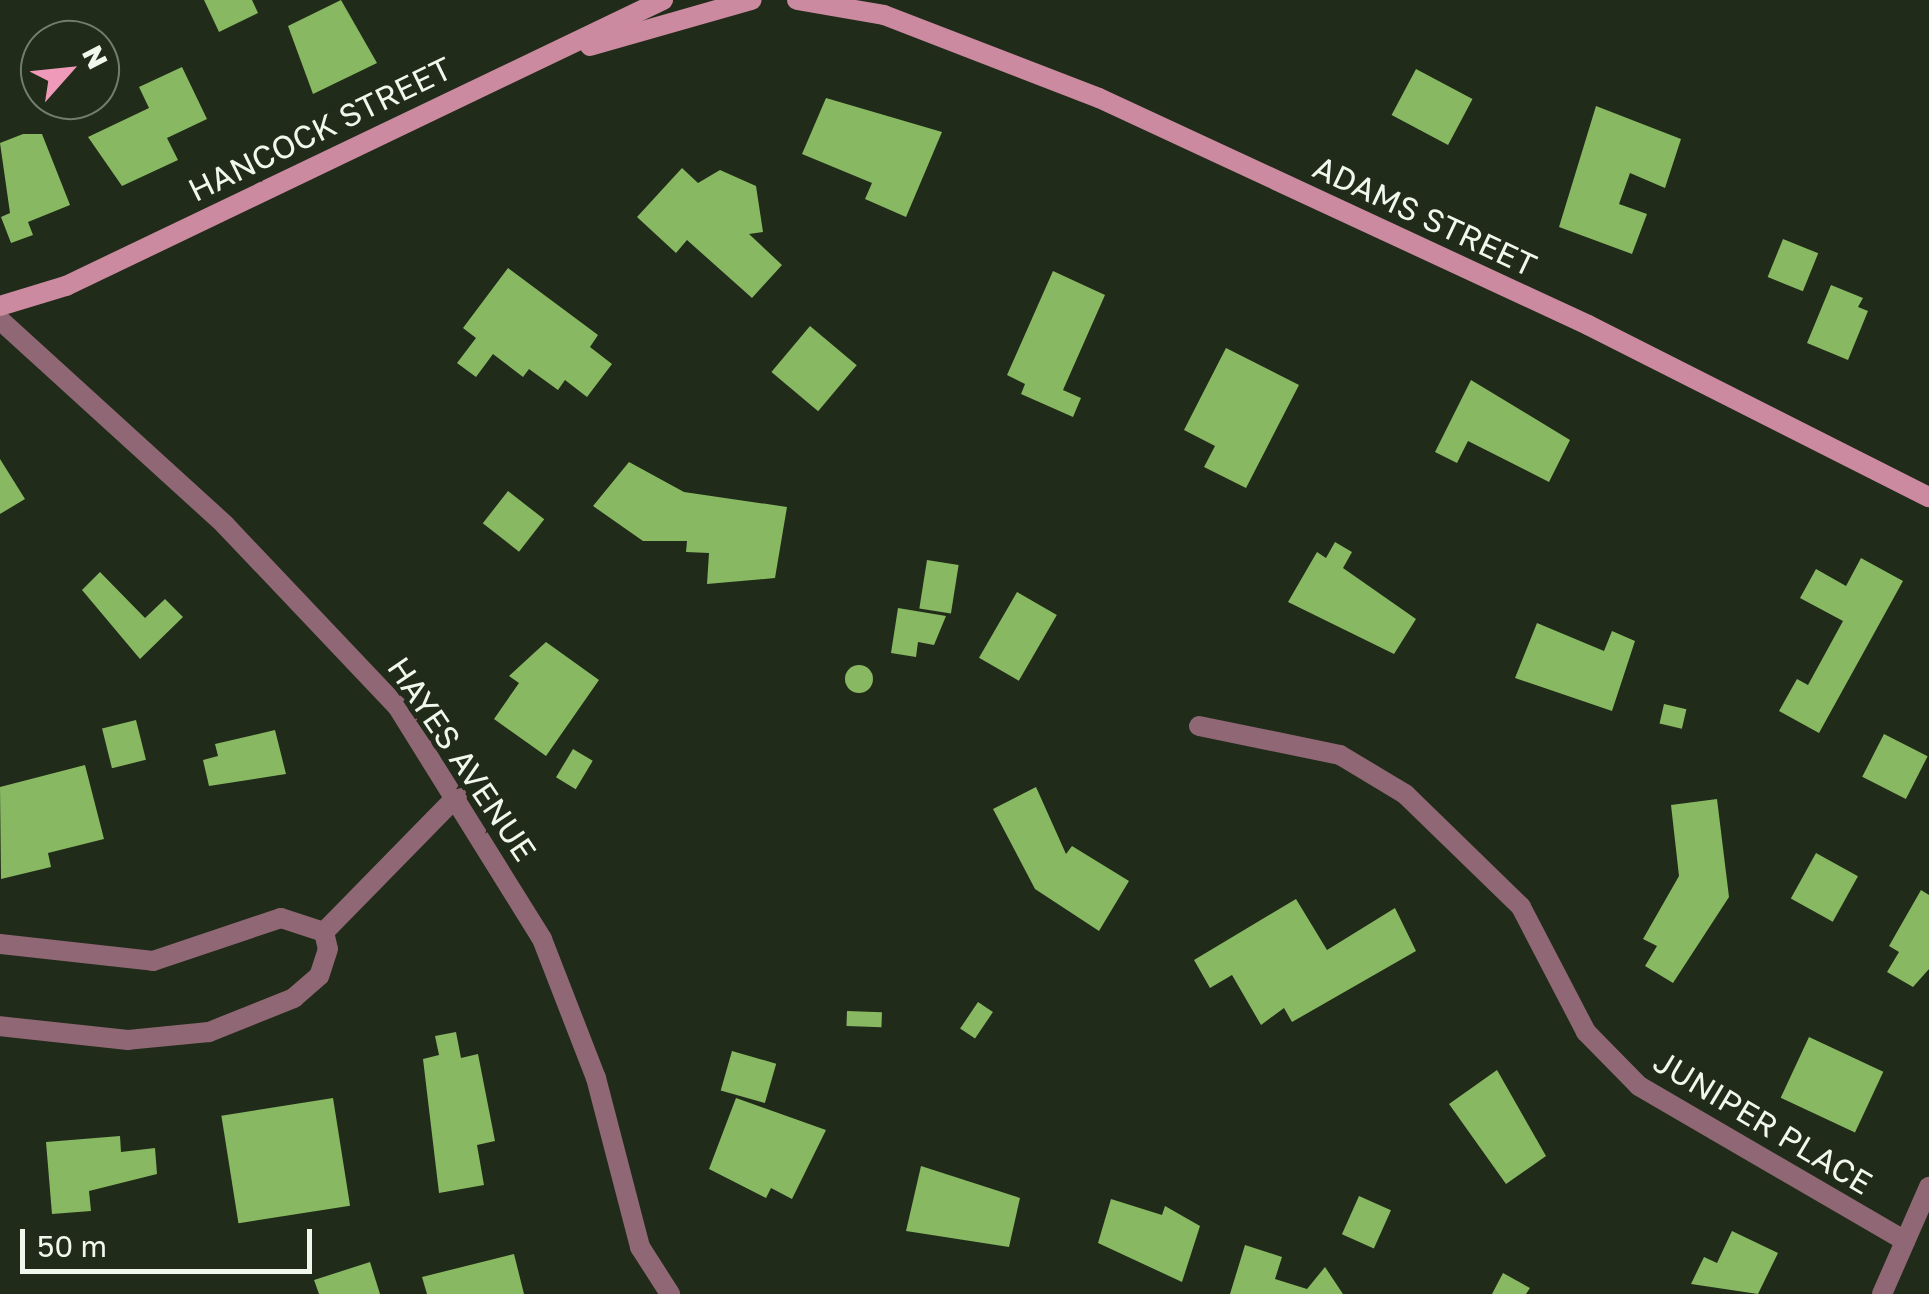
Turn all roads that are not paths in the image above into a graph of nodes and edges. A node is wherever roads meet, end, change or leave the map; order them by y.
1 (664, 0) edge
2 (752, 0) edge
3 (797, 0) edge
4 (878, 8) edge
5 (550, 57) junction
6 (0, 306) edge
7 (0, 320) edge
8 (1929, 498) edge
9 (1199, 726) dead end
10 (457, 796) junction
11 (324, 932) junction
12 (0, 944) edge
13 (0, 1026) edge
14 (1929, 1186) edge
15 (1905, 1241) junction
16 (675, 1293) edge
17 (1882, 1294) edge

1 - 5 main road, HANCOCK STREET
2 - 5 main road
3 - 4 main road, ADAMS STREET
4 - 8 main road, ADAMS STREET
5 - 6 main road, HANCOCK STREET
7 - 10 street, HAYES AVENUE
9 - 15 street, JUNIPER PLACE
10 - 11 street
10 - 16 street, HAYES AVENUE
11 - 12 street
11 - 13 street
14 - 15 street
15 - 17 street

